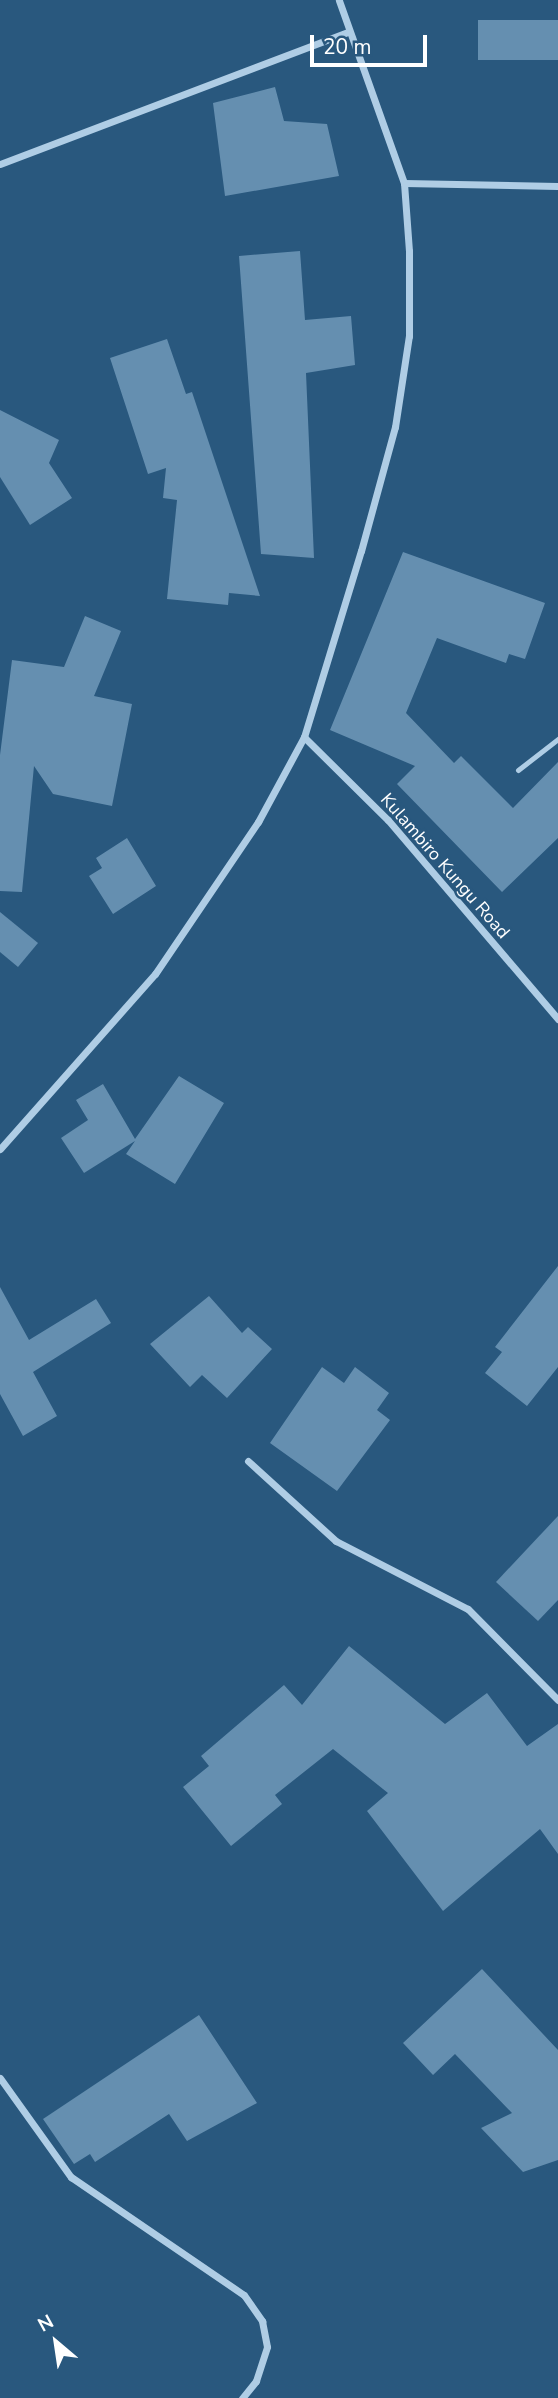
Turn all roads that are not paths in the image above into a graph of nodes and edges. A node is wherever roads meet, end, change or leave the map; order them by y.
1 (340, 0) edge
2 (348, 32) junction
3 (0, 164) edge
4 (404, 183) junction
5 (558, 186) edge
6 (304, 737) junction
7 (558, 739) edge
8 (519, 770) dead end
9 (558, 1019) edge
10 (0, 1149) edge
11 (248, 1461) dead end
12 (558, 1700) edge
13 (0, 2078) edge
14 (242, 2398) edge

1 - 2 street
2 - 3 street
2 - 4 street
4 - 5 street
4 - 6 street
6 - 9 street, Kulambiro Kungu Road
6 - 10 street
7 - 8 lane
11 - 12 street
13 - 14 street

